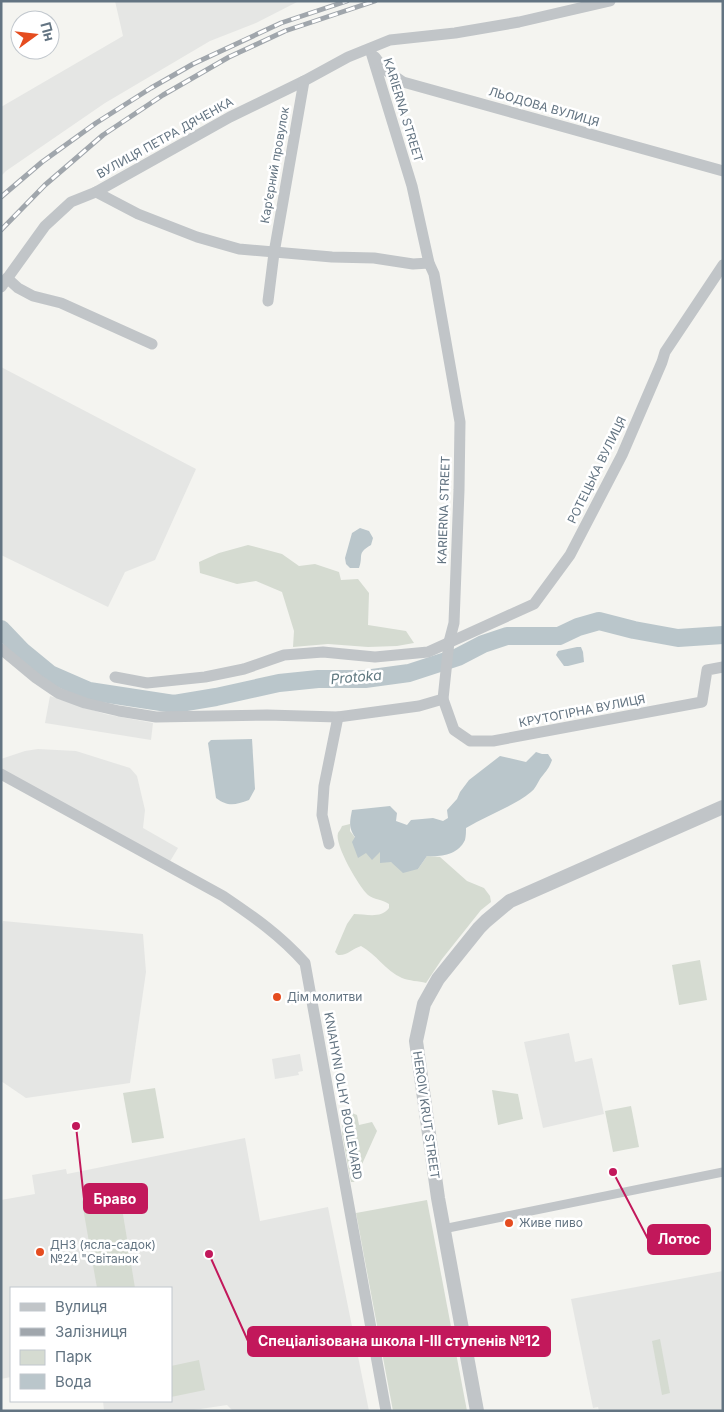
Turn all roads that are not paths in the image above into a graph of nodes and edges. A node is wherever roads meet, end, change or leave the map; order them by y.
1 (610, 1) edge
2 (370, 49) junction
3 (304, 81) junction
4 (723, 171) edge
5 (96, 192) junction
6 (274, 253) junction
7 (430, 263) junction
8 (723, 264) edge
9 (4, 283) edge
10 (268, 301) dead end
11 (152, 344) dead end
12 (449, 642) junction
13 (1, 649) edge
14 (723, 667) edge
15 (115, 677) dead end
16 (443, 699) junction
17 (338, 717) junction
18 (1, 774) edge
19 (723, 807) edge
20 (329, 844) dead end
21 (723, 1172) edge
22 (443, 1229) junction
23 (386, 1411) edge
24 (477, 1411) edge

1 - 2 street, ВУЛИЦЯ ПЕТРА ДЯЧЕНКА
2 - 3 street, ВУЛИЦЯ ПЕТРА ДЯЧЕНКА
2 - 4 street, ЛЬОДОВА ВУЛИЦЯ
2 - 7 street, KARIERNA STREET
3 - 5 street, ВУЛИЦЯ ПЕТРА ДЯЧЕНКА
3 - 6 street, Карʼєрний провулок
5 - 6 street
5 - 9 street, ВУЛИЦЯ ПЕТРА ДЯЧЕНКА
6 - 7 street
6 - 10 street, Карʼєрний провулок
7 - 12 street, KARIERNA STREET
8 - 12 street, РОТЕЦЬКА ВУЛИЦЯ
9 - 11 street
12 - 15 street
12 - 16 street, KARIERNA STREET
13 - 17 street
14 - 16 street, КРУТОГІРНА ВУЛИЦЯ
16 - 17 street
17 - 20 street
18 - 23 street, KNIAHYNI OLHY BOULEVARD
19 - 22 street, HEROIV KRUT STREET
21 - 22 street
22 - 24 street, HEROIV KRUT STREET

